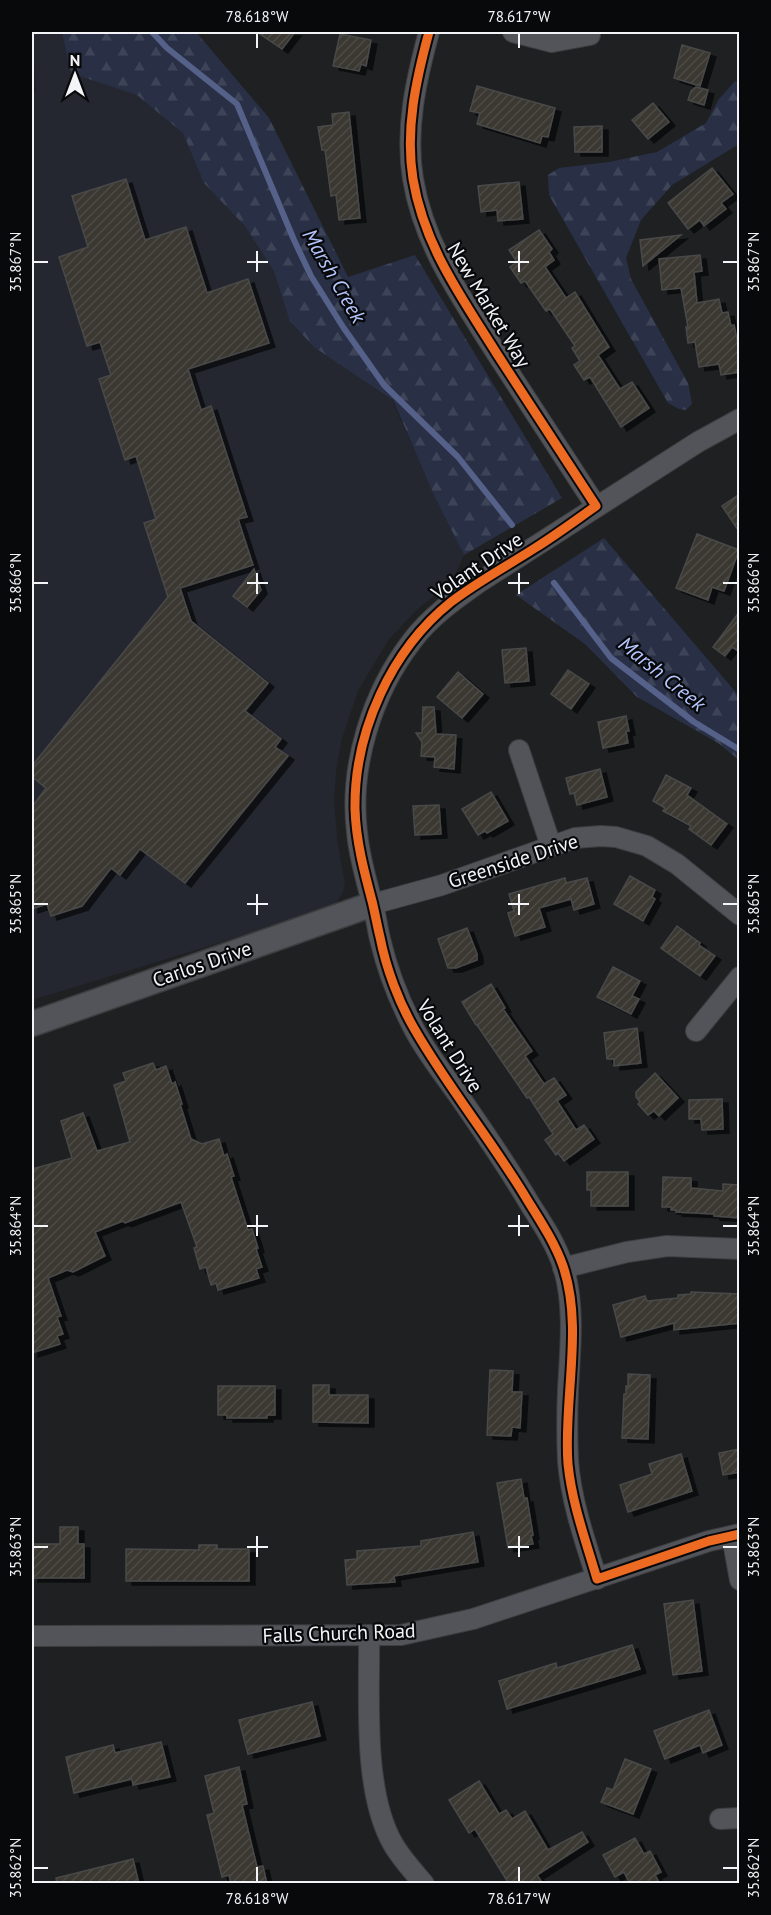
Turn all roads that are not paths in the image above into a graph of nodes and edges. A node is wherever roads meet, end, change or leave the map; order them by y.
1 (429, 32) edge
2 (513, 32) edge
3 (590, 35) dead end
4 (740, 419) edge
5 (596, 506) junction
6 (519, 750) dead end
7 (551, 846) junction
8 (373, 904) junction
9 (740, 915) edge
10 (740, 977) edge
11 (32, 1024) edge
12 (696, 1031) dead end
13 (740, 1250) edge
14 (563, 1268) junction
15 (736, 1535) edge
16 (597, 1579) junction
17 (740, 1580) edge
18 (369, 1635) junction
19 (32, 1636) edge
20 (424, 1884) edge

1 - 5 street, New Market Way
2 - 3 street
4 - 5 street, Volant Drive
5 - 8 street, Volant Drive
6 - 7 street
7 - 8 street, Greenside Drive
7 - 9 street, Greenside Drive
8 - 11 street, Carlos Drive
8 - 14 street, Volant Drive
10 - 12 street
13 - 14 street
14 - 16 street, Volant Drive
15 - 16 street, Falls Church Road
15 - 17 street
16 - 18 street, Falls Church Road
18 - 19 street, Falls Church Road
18 - 20 street

